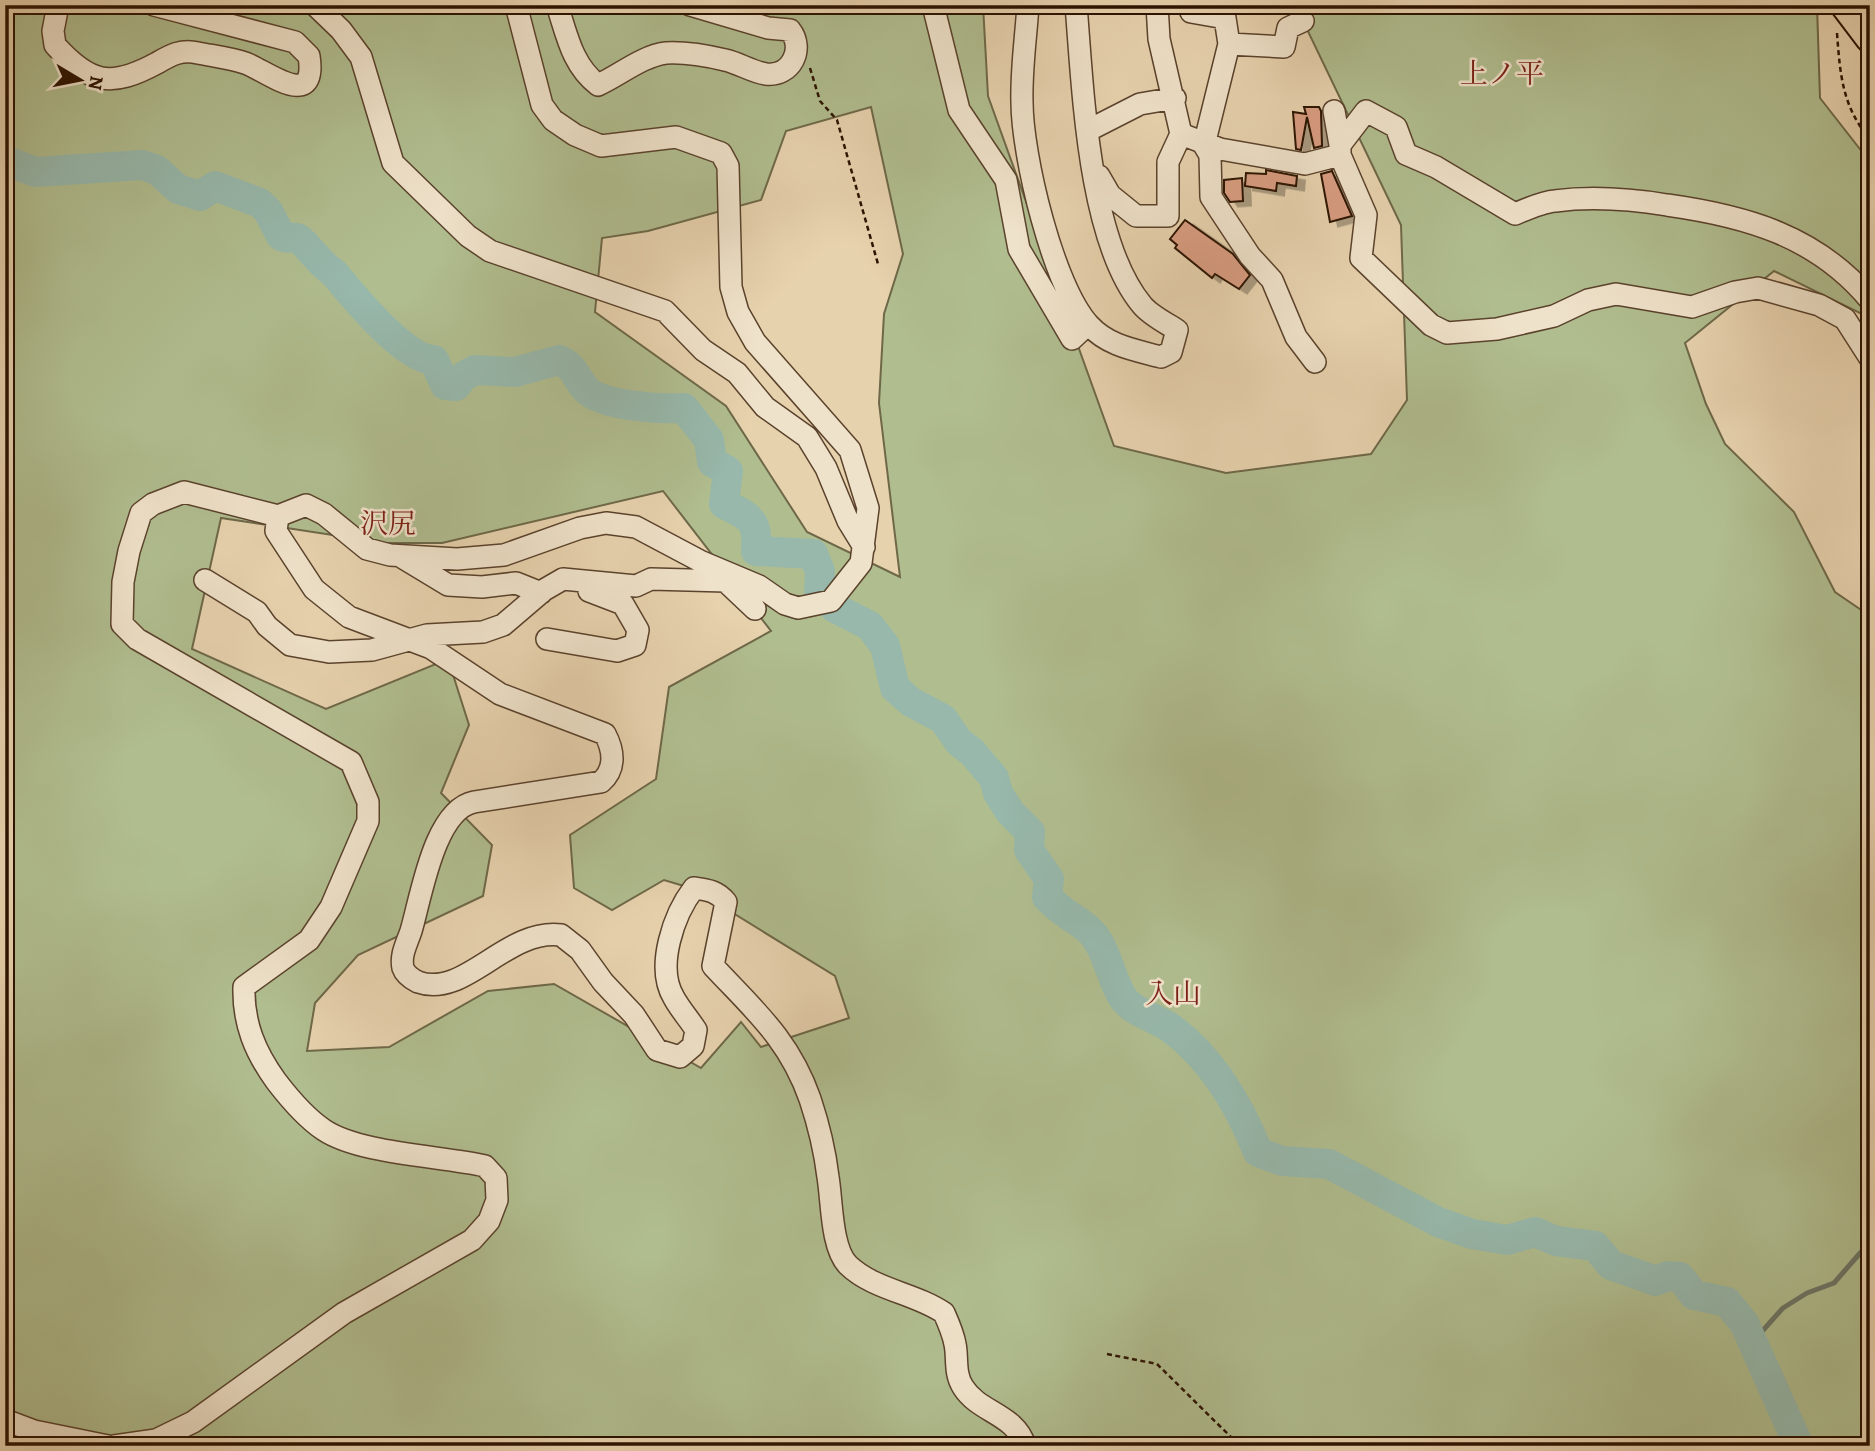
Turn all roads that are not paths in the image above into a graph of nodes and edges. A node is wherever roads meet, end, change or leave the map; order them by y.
1 (58, 5) edge
2 (154, 5) edge
3 (315, 5) edge
4 (516, 5) edge
5 (557, 5) edge
6 (690, 5) edge
7 (933, 5) edge
8 (1028, 5) edge
9 (1076, 5) edge
10 (1157, 5) edge
11 (1192, 5) edge
12 (1862, 5) edge
13 (1870, 10) edge
14 (1841, 17) edge
15 (1303, 21) dead end
16 (1870, 38) edge
17 (1229, 44) junction
18 (1175, 98) junction
19 (1334, 111) dead end
20 (1089, 131) junction
21 (1181, 134) junction
22 (1204, 145) junction
23 (1340, 150) junction
24 (1095, 173) junction
25 (1870, 300) edge
26 (1088, 324) junction
27 (1870, 358) edge
28 (1315, 362) dead end
29 (278, 516) junction
30 (864, 547) junction
31 (400, 556) junction
32 (707, 564) junction
33 (205, 580) dead end
34 (577, 581) junction
35 (726, 582) junction
36 (541, 593) junction
37 (755, 609) dead end
38 (547, 639) dead end
39 (409, 640) junction
40 (5, 1420) edge
41 (108, 1446) edge
42 (114, 1446) edge
43 (1025, 1446) edge

1 - 2 street
3 - 30 street
4 - 30 street
5 - 6 street
7 - 26 street
8 - 26 street
9 - 20 street
10 - 18 street
11 - 17 street
12 - 13 street
14 - 16 main road
15 - 17 street
17 - 22 street
18 - 20 street
18 - 21 street
19 - 23 street
20 - 24 street
21 - 22 street
21 - 24 street
22 - 23 street
22 - 28 street
23 - 25 street
23 - 27 street
24 - 26 street
29 - 31 street
29 - 39 street
29 - 42 street
30 - 32 street
31 - 32 street
31 - 36 street
32 - 35 street
33 - 39 street
34 - 35 street
34 - 36 street
34 - 38 street
35 - 37 street
36 - 39 street
39 - 43 street
40 - 41 street

